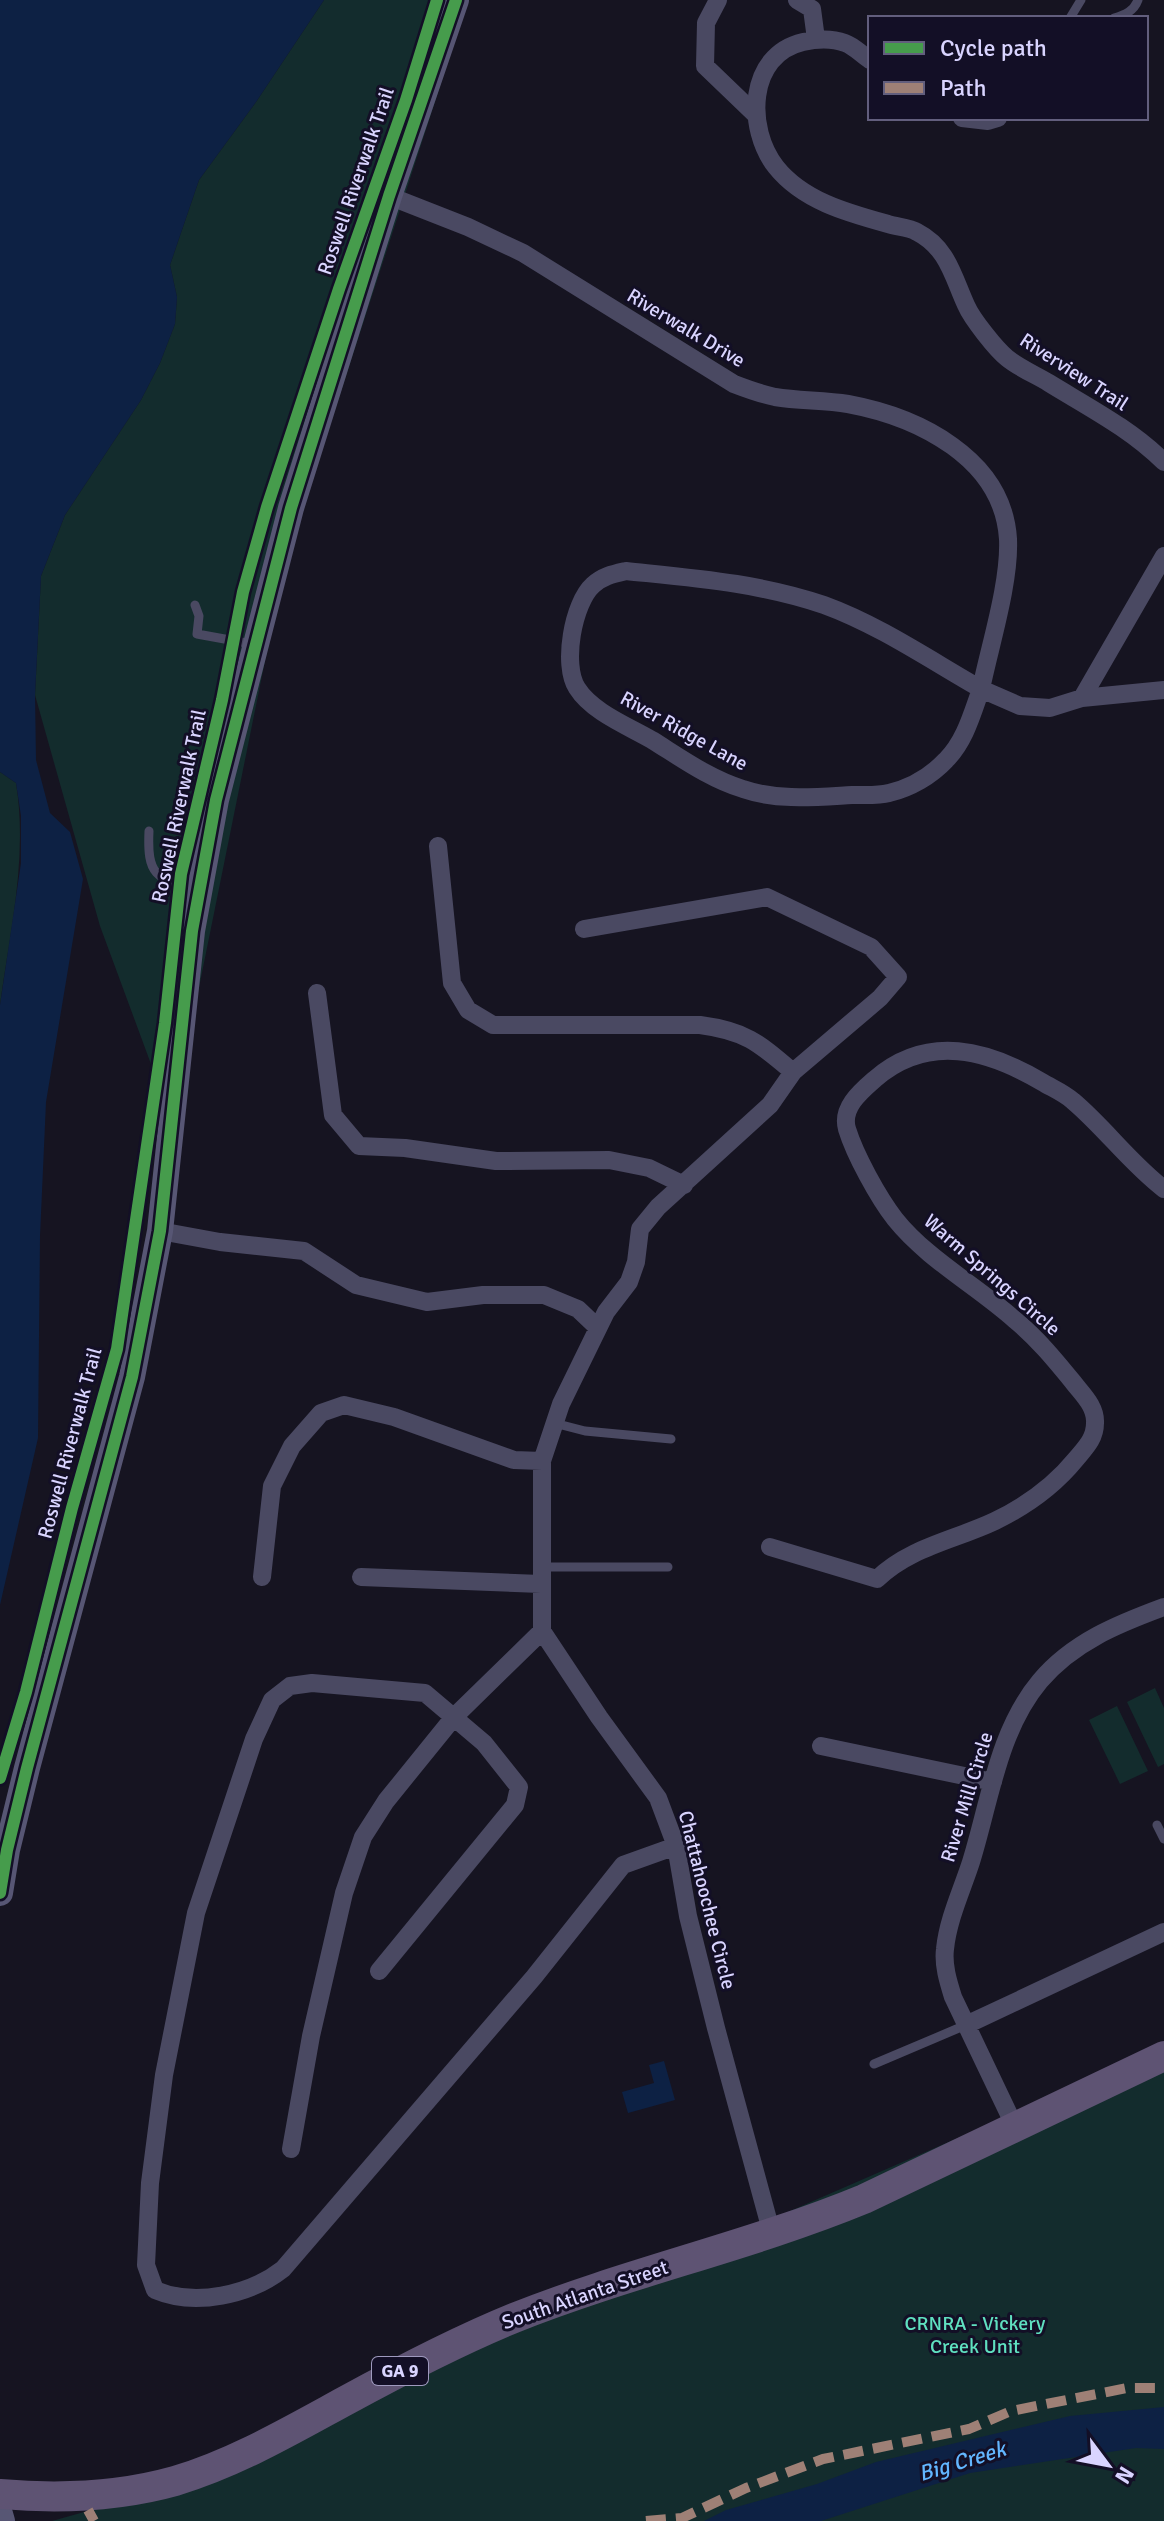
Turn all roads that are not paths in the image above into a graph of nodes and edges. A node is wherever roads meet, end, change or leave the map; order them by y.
1 (456, 0) edge
2 (718, 0) edge
3 (797, 0) edge
4 (1138, 0) edge
5 (1119, 16) edge
6 (816, 39) junction
7 (868, 59) edge
8 (756, 115) junction
9 (389, 196) junction
10 (1164, 462) edge
11 (1164, 556) edge
12 (195, 605) dead end
13 (255, 645) junction
14 (981, 689) junction
15 (1164, 690) edge
16 (1082, 698) junction
17 (149, 831) dead end
18 (438, 846) dead end
19 (200, 887) junction
20 (584, 929) dead end
21 (317, 993) dead end
22 (793, 1072) junction
23 (684, 1185) junction
24 (1164, 1189) edge
25 (160, 1231) junction
26 (598, 1328) junction
27 (554, 1423) junction
28 (671, 1439) dead end
29 (542, 1461) junction
30 (770, 1547) dead end
31 (668, 1567) dead end
32 (541, 1575) junction
33 (262, 1577) dead end
34 (361, 1577) dead end
35 (1164, 1607) edge
36 (542, 1631) junction
37 (454, 1717) junction
38 (821, 1746) dead end
39 (993, 1782) junction
40 (1157, 1825) dead end
41 (1164, 1839) edge
42 (676, 1846) junction
43 (0, 1893) edge
44 (1164, 1932) edge
45 (379, 1971) dead end
46 (966, 2025) junction
47 (1164, 2056) edge
48 (874, 2064) dead end
49 (1015, 2127) junction
50 (291, 2149) dead end
51 (772, 2234) junction
52 (135, 2489) junction
53 (0, 2494) edge
54 (0, 2514) edge
55 (2, 2521) edge
56 (75, 2521) edge

1 - 9 street
2 - 8 street
3 - 6 street
4 - 5 lane
6 - 7 street
6 - 8 street, Riverview Trail
8 - 10 street, Riverview Trail
9 - 13 street
9 - 14 street, Riverwalk Drive
11 - 16 street
12 - 13 lane
13 - 19 street
14 - 14 street, River Ridge Lane
14 - 16 street, River Ridge Lane
15 - 16 street, River Ridge Lane
17 - 19 lane
18 - 22 street
19 - 25 street
20 - 22 street
21 - 23 street
22 - 23 street
23 - 26 street
24 - 30 street, Warm Springs Circle
25 - 26 street
25 - 43 street
26 - 27 street
27 - 28 lane
27 - 29 street
29 - 32 street
29 - 33 street
31 - 32 lane
32 - 34 street
32 - 36 street
35 - 39 street, River Mill Circle
36 - 37 street
36 - 42 street, Chattahoochee Circle
37 - 42 street
37 - 45 street
37 - 50 street
38 - 39 street
39 - 46 street, River Mill Circle
40 - 41 lane
42 - 51 street, Chattahoochee Circle
44 - 46 street
46 - 48 lane
46 - 49 street, River Mill Circle
47 - 49 main road, South Atlanta Street / GA 9
49 - 51 main road, South Atlanta Street / GA 9
51 - 52 main road, South Atlanta Street / GA 9
52 - 53 main road, South Atlanta Street / GA 9
52 - 56 main road
54 - 55 street

